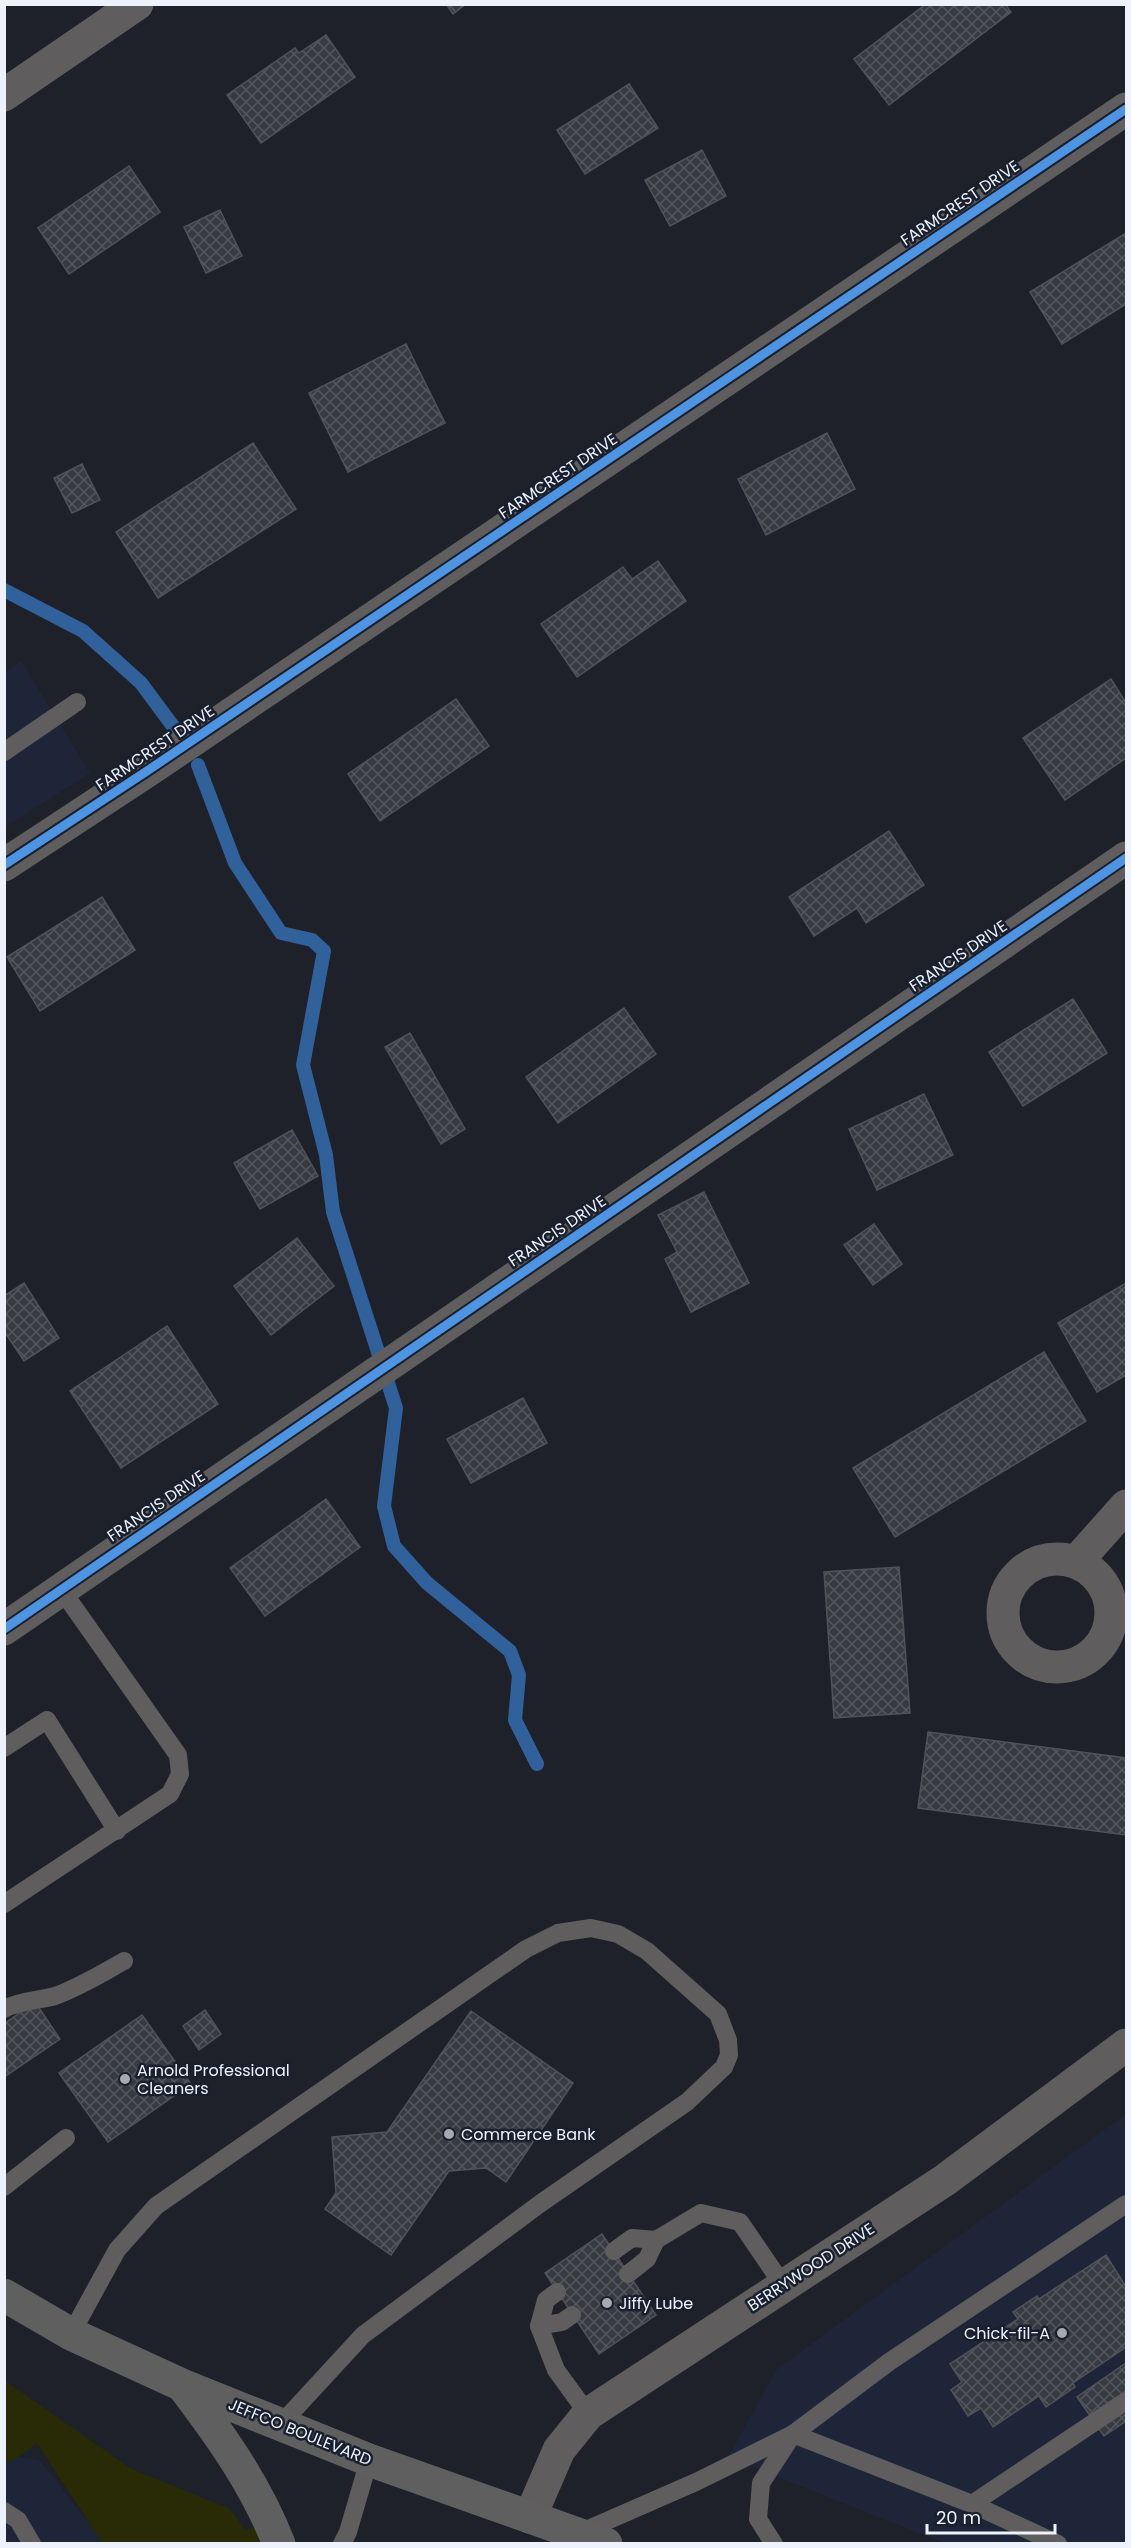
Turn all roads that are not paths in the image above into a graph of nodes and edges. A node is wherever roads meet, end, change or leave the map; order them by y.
1 (137, 4) edge
2 (4, 95) edge
3 (1126, 109) edge
4 (77, 702) dead end
5 (4, 752) edge
6 (1126, 858) edge
7 (4, 865) edge
8 (1126, 1506) edge
9 (1077, 1561) dead end
10 (61, 1589) junction
11 (4, 1629) edge
12 (4, 1748) edge
13 (117, 1831) junction
14 (4, 1904) edge
15 (124, 1961) dead end
16 (4, 2009) edge
17 (1126, 2045) edge
18 (66, 2138) dead end
19 (4, 2187) edge
20 (1126, 2204) edge
21 (656, 2240) junction
22 (614, 2251) dead end
23 (628, 2274) dead end
24 (783, 2285) junction
25 (557, 2292) dead end
26 (7, 2300) edge
27 (572, 2315) dead end
28 (539, 2326) junction
29 (71, 2334) junction
30 (182, 2385) junction
31 (1126, 2401) edge
32 (588, 2414) junction
33 (280, 2425) junction
34 (793, 2434) junction
35 (369, 2460) junction
36 (972, 2504) junction
37 (4, 2511) edge
38 (530, 2517) junction
39 (591, 2539) edge
40 (32, 2544) edge
41 (279, 2544) edge
42 (342, 2544) edge
43 (774, 2544) edge
44 (1058, 2544) edge

1 - 2 street
3 - 7 street, FARMCREST DRIVE
4 - 5 lane
6 - 10 street, FRANCIS DRIVE
8 - 9 street
10 - 11 street, FRANCIS DRIVE
10 - 13 lane
12 - 13 lane
13 - 14 lane
15 - 16 lane
17 - 24 street, BERRYWOOD DRIVE
18 - 19 lane
20 - 34 lane
21 - 22 lane
21 - 23 lane
21 - 24 lane
24 - 32 street, BERRYWOOD DRIVE
25 - 28 lane
26 - 29 main road, JEFFCO BOULEVARD
27 - 28 lane
28 - 32 lane
29 - 30 main road, JEFFCO BOULEVARD
29 - 33 lane
30 - 33 main road, JEFFCO BOULEVARD
30 - 41 main road
31 - 36 lane
32 - 38 street, BERRYWOOD DRIVE
33 - 35 main road, JEFFCO BOULEVARD
34 - 36 lane
34 - 39 lane
34 - 43 lane
35 - 38 main road, JEFFCO BOULEVARD
35 - 42 lane
36 - 44 lane
37 - 40 lane
38 - 39 main road, JEFFCO BOULEVARD

